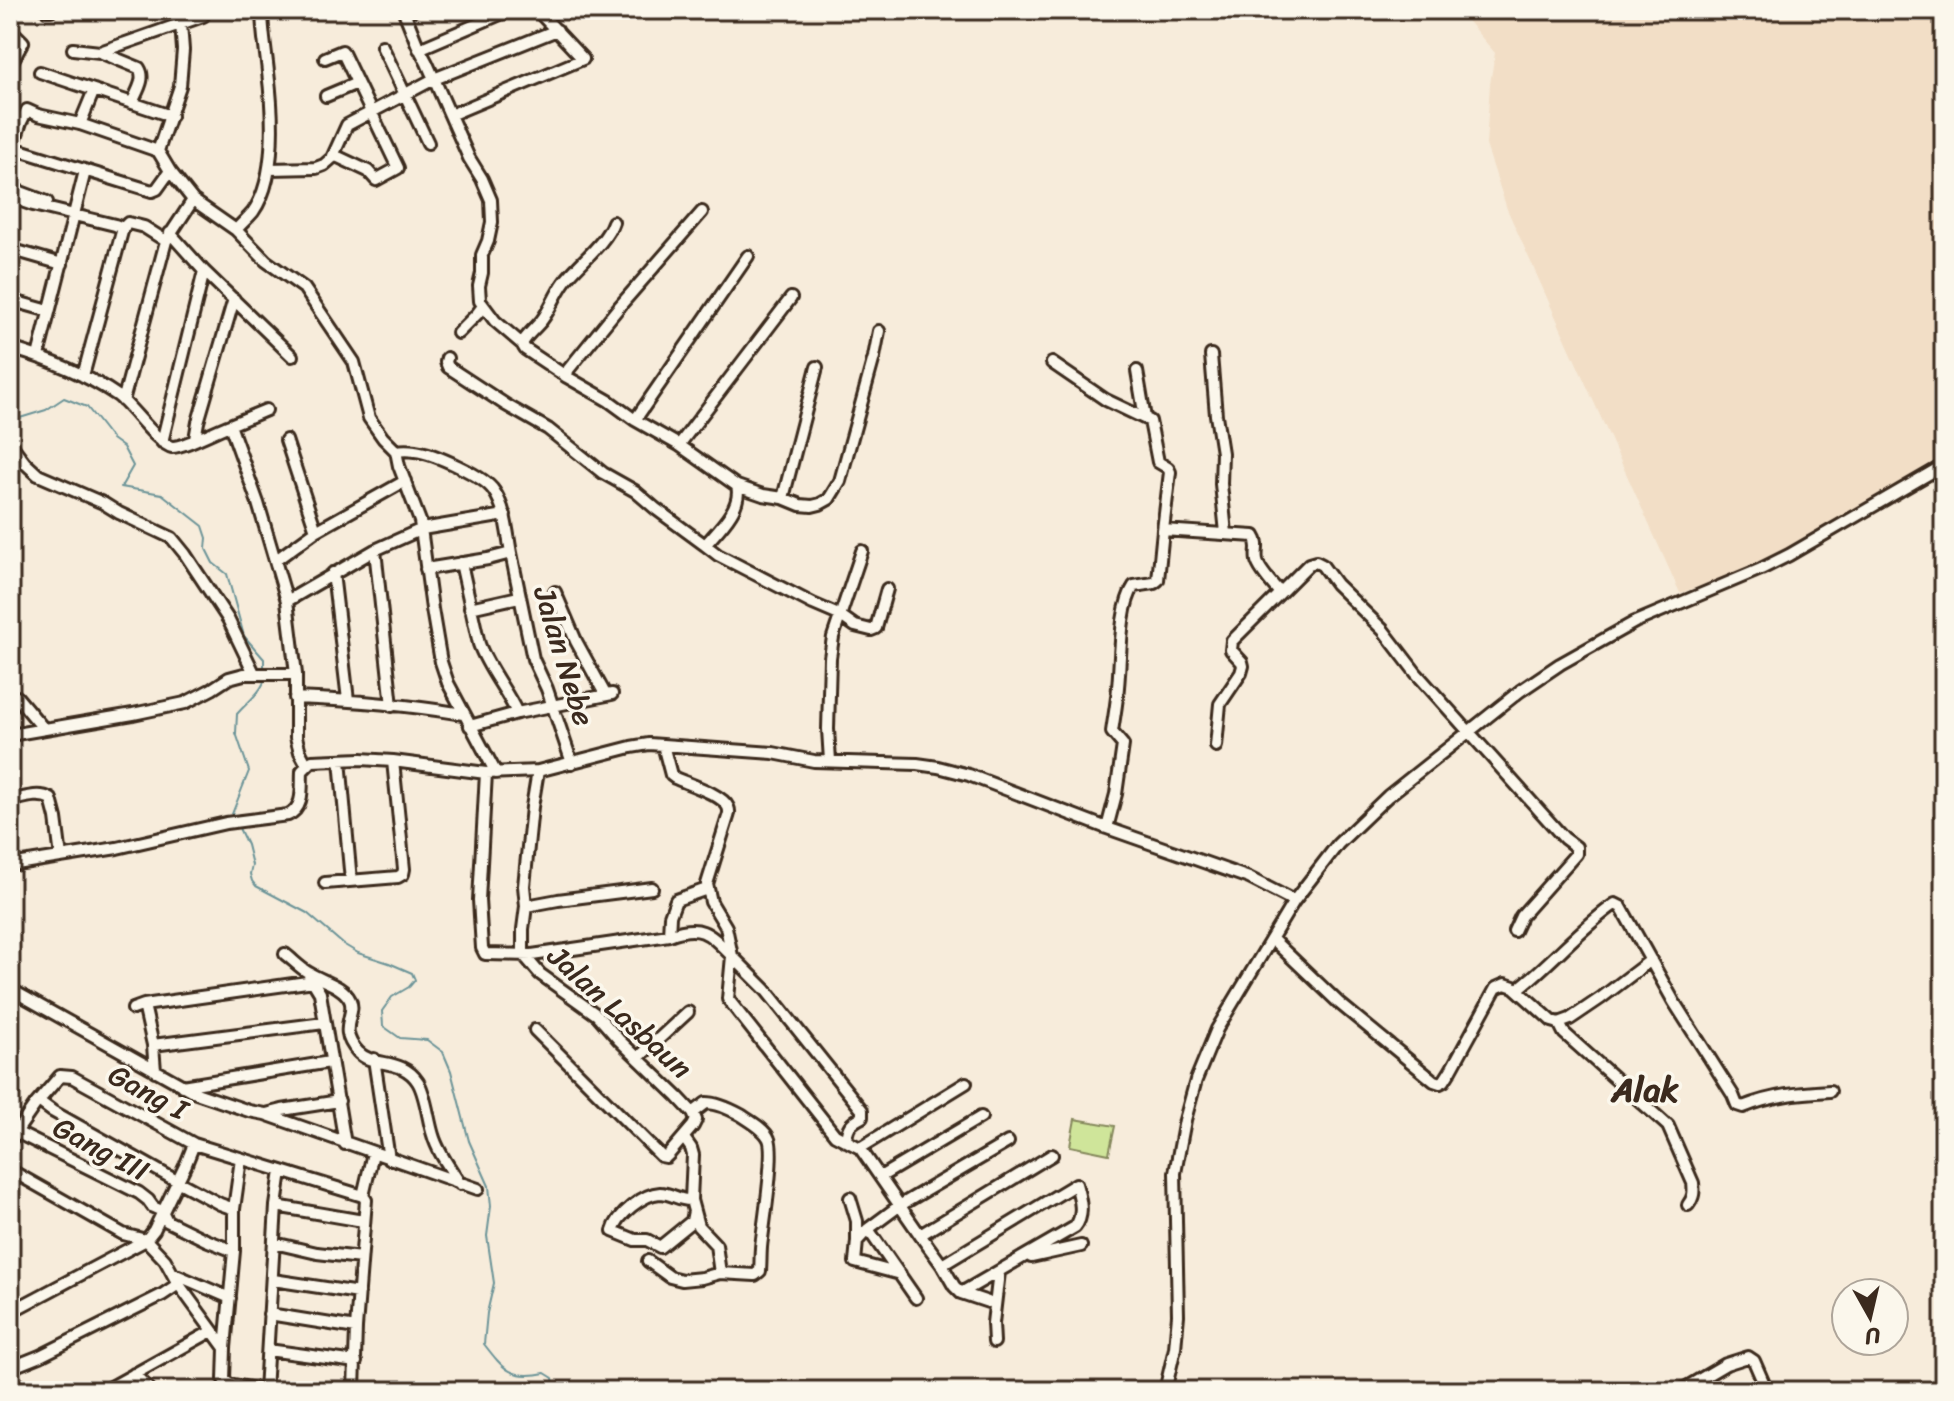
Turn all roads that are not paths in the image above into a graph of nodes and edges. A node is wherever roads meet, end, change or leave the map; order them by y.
1 (262, 10) edge
2 (510, 10) edge
3 (537, 10) edge
4 (407, 11) edge
5 (203, 16) dead end
6 (181, 23) junction
7 (10, 29) edge
8 (557, 30) junction
9 (382, 46) dead end
10 (73, 49) dead end
11 (419, 49) junction
12 (100, 52) junction
13 (325, 58) dead end
14 (10, 65) edge
15 (40, 72) dead end
16 (434, 79) junction
17 (357, 83) junction
18 (94, 90) junction
19 (405, 94) junction
20 (326, 96) dead end
21 (132, 103) junction
22 (371, 112) junction
23 (450, 115) junction
24 (171, 116) junction
25 (80, 124) junction
26 (340, 140) junction
27 (428, 143) dead end
28 (158, 151) junction
29 (12, 152) edge
30 (334, 155) junction
31 (354, 165) junction
32 (269, 169) junction
33 (85, 171) junction
34 (170, 171) junction
35 (10, 188) edge
36 (10, 197) edge
37 (193, 200) junction
38 (75, 212) junction
39 (702, 212) dead end
40 (613, 222) dead end
41 (123, 228) junction
42 (236, 230) junction
43 (168, 237) junction
44 (10, 249) edge
45 (748, 256) dead end
46 (62, 264) junction
47 (204, 271) junction
48 (791, 298) dead end
49 (234, 299) junction
50 (10, 300) edge
51 (483, 306) junction
52 (49, 311) junction
53 (879, 331) dead end
54 (458, 333) dead end
55 (522, 344) junction
56 (10, 348) edge
57 (1211, 355) dead end
58 (38, 356) junction
59 (292, 356) dead end
60 (447, 358) dead end
61 (1052, 363) dead end
62 (817, 367) dead end
63 (1137, 371) dead end
64 (83, 376) junction
65 (567, 377) junction
66 (123, 401) junction
67 (266, 410) dead end
68 (1145, 418) junction
69 (635, 420) junction
70 (230, 425) junction
71 (195, 439) junction
72 (286, 440) dead end
73 (162, 442) junction
74 (10, 443) edge
75 (679, 445) junction
76 (396, 451) junction
77 (1944, 465) edge
78 (405, 481) junction
79 (737, 486) junction
80 (783, 498) junction
81 (505, 515) junction
82 (422, 529) junction
83 (1163, 530) junction
84 (316, 531) junction
85 (1226, 533) junction
86 (705, 545) junction
87 (375, 550) junction
88 (862, 551) dead end
89 (511, 553) junction
90 (276, 560) junction
91 (461, 563) junction
92 (426, 569) junction
93 (333, 573) junction
94 (887, 589) dead end
95 (555, 592) dead end
96 (1280, 593) junction
97 (519, 597) junction
98 (287, 601) junction
99 (470, 608) junction
100 (841, 616) junction
101 (258, 673) junction
102 (296, 674) junction
103 (17, 697) dead end
104 (295, 698) junction
105 (348, 700) junction
106 (392, 706) junction
107 (553, 707) junction
108 (517, 713) junction
109 (463, 714) junction
110 (470, 726) junction
111 (43, 728) junction
112 (1469, 733) junction
113 (10, 735) edge
114 (663, 745) junction
115 (1216, 746) dead end
116 (340, 760) junction
117 (393, 761) junction
118 (830, 761) junction
119 (572, 763) junction
120 (307, 765) junction
121 (538, 771) junction
122 (491, 773) junction
123 (10, 801) edge
124 (1107, 828) junction
125 (61, 857) junction
126 (10, 865) edge
127 (351, 881) junction
128 (325, 883) dead end
129 (652, 888) dead end
130 (707, 889) junction
131 (1294, 901) junction
132 (526, 906) junction
133 (1514, 931) dead end
134 (669, 935) junction
135 (1272, 939) junction
136 (285, 954) dead end
137 (523, 954) junction
138 (732, 956) junction
139 (1651, 960) junction
140 (310, 976) junction
141 (10, 989) edge
142 (1518, 989) junction
143 (144, 1005) junction
144 (133, 1009) dead end
145 (688, 1012) dead end
146 (324, 1023) junction
147 (1559, 1023) junction
148 (535, 1030) dead end
149 (153, 1045) junction
150 (638, 1058) junction
151 (374, 1059) junction
152 (330, 1062) junction
153 (155, 1071) junction
154 (966, 1083) dead end
155 (182, 1086) junction
156 (1830, 1091) dead end
157 (339, 1101) junction
158 (40, 1102) junction
159 (693, 1113) junction
160 (265, 1114) junction
161 (981, 1117) dead end
162 (13, 1137) edge
163 (684, 1138) junction
164 (846, 1141) junction
165 (1008, 1142) dead end
166 (194, 1144) junction
167 (345, 1144) junction
168 (860, 1148) junction
169 (373, 1153) junction
170 (1052, 1155) dead end
171 (241, 1159) junction
172 (389, 1159) junction
173 (10, 1170) edge
174 (281, 1171) junction
175 (880, 1177) junction
176 (177, 1181) junction
177 (460, 1184) junction
178 (478, 1189) dead end
179 (363, 1196) junction
180 (850, 1198) dead end
181 (1688, 1205) dead end
182 (276, 1206) junction
183 (692, 1206) junction
184 (899, 1206) junction
185 (234, 1209) junction
186 (162, 1211) junction
187 (363, 1221) junction
188 (868, 1229) junction
189 (920, 1235) junction
190 (146, 1240) junction
191 (857, 1241) junction
192 (274, 1243) junction
193 (1081, 1246) dead end
194 (234, 1251) junction
195 (1028, 1255) junction
196 (361, 1258) junction
197 (648, 1261) dead end
198 (942, 1265) junction
199 (999, 1272) junction
200 (720, 1273) junction
201 (900, 1274) junction
202 (175, 1278) junction
203 (273, 1280) junction
204 (359, 1293) junction
205 (961, 1293) junction
206 (230, 1298) junction
207 (916, 1298) dead end
208 (988, 1302) dead end
209 (10, 1312) edge
210 (269, 1314) junction
211 (356, 1328) junction
212 (212, 1331) junction
213 (994, 1342) dead end
214 (225, 1348) junction
215 (268, 1350) junction
216 (356, 1362) junction
217 (10, 1368) edge
218 (134, 1374) junction
219 (10, 1377) edge
220 (243, 1389) edge
221 (24, 1391) edge
222 (104, 1391) edge
223 (151, 1391) edge
224 (354, 1391) edge
225 (1165, 1391) edge
226 (1680, 1391) edge
227 (1767, 1391) edge

1 - 32 street
2 - 11 street
3 - 8 street
4 - 11 street
5 - 6 street
6 - 12 street
6 - 24 street
7 - 14 street
8 - 16 street
8 - 23 street
9 - 19 street
10 - 12 street
11 - 16 street
12 - 21 street
13 - 17 street
15 - 18 street
16 - 19 street
16 - 23 street
17 - 20 street
17 - 22 street
18 - 21 street
18 - 25 street
19 - 22 street
19 - 27 street
21 - 24 street
22 - 26 street
22 - 31 street
23 - 51 street
24 - 28 street
25 - 28 street
25 - 29 street
26 - 30 street
26 - 31 street
28 - 34 street
29 - 33 street
30 - 31 street
30 - 32 street
32 - 42 street
33 - 34 street
33 - 38 street
34 - 37 street
35 - 38 street
36 - 38 street
37 - 42 street
37 - 43 street
38 - 41 street
38 - 46 street
39 - 65 street
40 - 55 street
41 - 43 street
41 - 64 street
42 - 76 street
43 - 47 street
43 - 66 street
44 - 46 street
45 - 69 street
46 - 52 street
47 - 49 street
47 - 73 street
48 - 75 street
49 - 59 street
49 - 71 street
50 - 52 street
51 - 54 street
51 - 55 street
52 - 58 street
53 - 80 street
55 - 65 street
56 - 58 street
57 - 85 street
58 - 64 street
60 - 86 street
61 - 68 street
62 - 80 street
63 - 68 street
64 - 66 street
65 - 69 street
66 - 73 street
67 - 70 street
68 - 83 street
69 - 75 street
70 - 71 street
70 - 90 street
71 - 73 street
72 - 84 street
74 - 101 street
75 - 79 street
76 - 78 street
76 - 81 street
77 - 112 street
78 - 82 street
78 - 84 street
79 - 80 street
79 - 86 street
81 - 82 street
81 - 89 street
82 - 87 street
82 - 92 street
83 - 85 street
83 - 124 street
84 - 90 street
85 - 96 street
86 - 100 street
87 - 93 street
87 - 106 street
88 - 100 street
89 - 91 street, Jalan Nebe
89 - 97 street, Jalan Nebe
90 - 98 street
91 - 92 street, Jalan Nebe
91 - 99 street
92 - 109 street
93 - 98 street
93 - 105 street
94 - 100 street
95 - 107 street
96 - 112 street
96 - 115 street
97 - 99 street
97 - 107 street, Jalan Nebe
98 - 102 street
99 - 108 street
100 - 118 street
101 - 102 street
101 - 111 street
102 - 104 street
103 - 111 street
104 - 105 street
104 - 120 street
105 - 106 street
106 - 109 street
107 - 108 street
107 - 119 street, Jalan Nebe
108 - 110 street
109 - 110 street
110 - 122 street
111 - 113 street
112 - 131 street
112 - 133 street
114 - 118 street
114 - 119 street
114 - 130 street
116 - 117 street
116 - 120 street
116 - 127 street
117 - 122 street
117 - 127 street
118 - 124 street
119 - 121 street
120 - 125 street
121 - 122 street
121 - 132 street, Jalan Lasbaun
122 - 137 street
123 - 125 street
124 - 131 street
125 - 126 street
127 - 128 street
129 - 132 street
130 - 134 street
130 - 138 street
131 - 135 street
132 - 137 street, Jalan Lasbaun
134 - 137 street
134 - 138 street
135 - 142 street
135 - 225 street
136 - 140 street
137 - 150 street, Jalan Lasbaun
138 - 164 street
138 - 164 street
139 - 142 street
139 - 147 street
139 - 156 street
140 - 143 street
140 - 146 street
140 - 151 street
141 - 153 street
142 - 147 street
143 - 144 street
143 - 149 street
145 - 150 street
146 - 149 street
146 - 152 street
147 - 181 street
148 - 163 street
149 - 153 street
150 - 159 street, Jalan Lasbaun
151 - 172 street
151 - 177 street
152 - 155 street
152 - 157 street
153 - 155 street
154 - 168 street
155 - 160 street
157 - 160 street
157 - 167 street
158 - 162 street
158 - 166 street, Gang I
158 - 176 street
159 - 163 street, Jalan Lasbaun
159 - 200 street
160 - 167 street
161 - 175 street
162 - 186 street, Gang III
163 - 183 street
164 - 168 street
165 - 184 street
166 - 171 street, Gang I
166 - 176 street
167 - 169 street
168 - 175 street
169 - 172 street
169 - 179 street
170 - 189 street
171 - 174 street, Gang I
171 - 185 street
172 - 177 street
173 - 190 street
174 - 179 street, Gang I
174 - 182 street
175 - 184 street
176 - 185 street
176 - 186 street
177 - 178 street
179 - 187 street
180 - 191 street
182 - 187 street
182 - 192 street
183 - 183 street
183 - 200 street
184 - 188 street
184 - 189 street
185 - 194 street
186 - 190 street
186 - 194 street, Gang III
187 - 196 street
188 - 191 street
188 - 201 street
189 - 198 street
190 - 202 street
190 - 209 street
191 - 201 street
192 - 196 street
192 - 203 street
193 - 195 street
194 - 206 street
195 - 198 street
195 - 199 street
196 - 204 street
197 - 200 street
198 - 205 street
199 - 205 street
199 - 213 street
201 - 207 street
202 - 206 street
202 - 212 street
202 - 217 street
203 - 204 street
203 - 210 street
204 - 211 street
205 - 208 street
206 - 214 street
210 - 211 street
210 - 215 street
211 - 216 street
212 - 214 street
212 - 218 street
214 - 220 street
215 - 216 street
215 - 220 street
216 - 224 street
218 - 222 street
218 - 223 street
219 - 221 street
226 - 227 street

